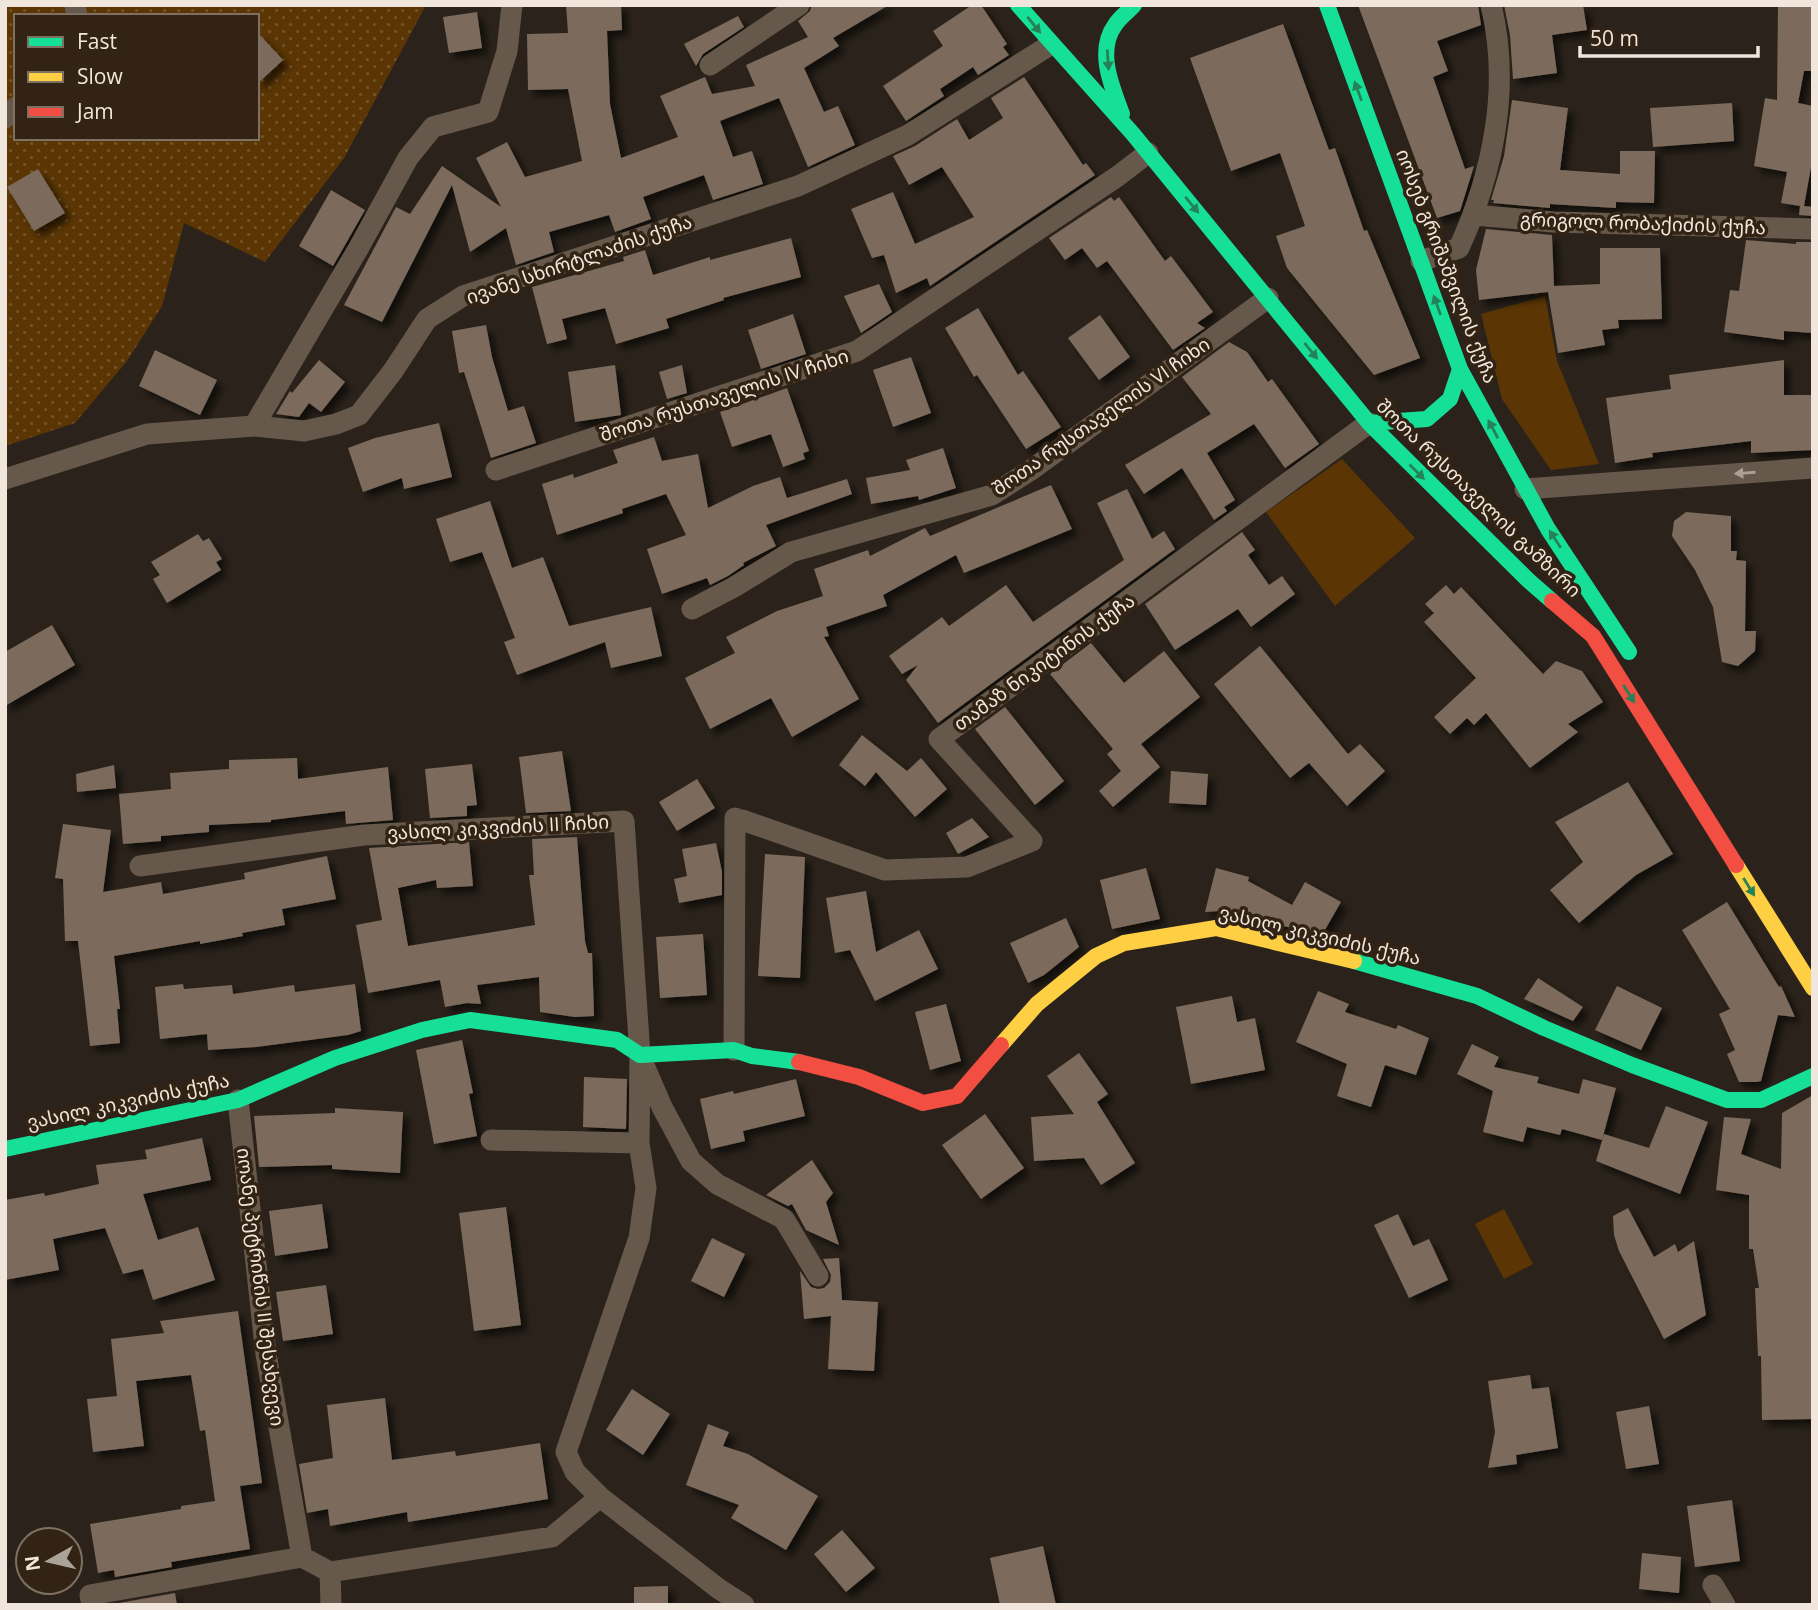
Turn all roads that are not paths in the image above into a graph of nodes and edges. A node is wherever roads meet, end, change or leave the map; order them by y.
1 (512, 5) edge
2 (799, 5) edge
3 (1018, 5) edge
4 (1134, 5) edge
5 (1327, 5) edge
6 (1491, 5) edge
7 (1050, 45) junction
8 (710, 65) dead end
9 (1124, 121) junction
10 (1147, 153) junction
11 (1474, 215) junction
12 (1813, 229) edge
13 (1421, 261) junction
14 (1268, 298) junction
15 (1460, 369) junction
16 (1369, 424) junction
17 (254, 426) junction
18 (1813, 468) edge
19 (496, 470) dead end
20 (5, 479) edge
21 (1525, 489) junction
22 (692, 609) dead end
23 (1634, 660) dead end
24 (140, 866) dead end
25 (1813, 988) edge
26 (734, 1050) junction
27 (640, 1055) junction
28 (1813, 1076) edge
29 (238, 1100) junction
30 (491, 1140) dead end
31 (639, 1143) junction
32 (5, 1149) edge
33 (818, 1276) dead end
34 (600, 1497) junction
35 (302, 1557) junction
36 (330, 1572) junction
37 (1713, 1585) dead end
38 (92, 1605) edge
39 (331, 1605) edge
40 (744, 1605) edge
41 (1725, 1605) edge

1 - 17 street
2 - 8 street
3 -> 7 main road, შოთა რუსთაველის გამზირი
4 -> 9 main road
13 -> 5 main road, იოსებ გრიშაშვილის ქუჩა
6 - 11 street
7 - 9 main road, შოთა რუსთაველის გამზირი
7 - 17 street, ივანე სხირტლაძის ქუჩა
9 - 10 main road, შოთა რუსთაველის გამზირი
10 -> 14 main road, შოთა რუსთაველის გამზირი
10 - 19 street, შოთა რუსთაველის IV ჩიხი
11 - 12 street, გრიგოლ რობაქიძის ქუჩა
11 - 13 street
15 -> 13 main road, იოსებ გრიშაშვილის ქუჩა
14 -> 16 main road, შოთა რუსთაველის გამზირი
14 - 22 street, შოთა რუსთაველის VI ჩიხი
15 - 16 main road
21 -> 15 main road, იოსებ გრიშაშვილის ქუჩა
16 -> 25 main road, შოთა რუსთაველის გამზირი
16 - 26 street, თამაზ ნიკიტინის ქუჩა
17 - 20 street, ივანე სხირტლაძის ქუჩა
18 -> 21 street
23 -> 21 main road, იოსებ გრიშაშვილის ქუჩა
24 - 27 street, ვასილ კიკვიძის II ჩიხი
26 - 27 main road, ვასილ კიკვიძის ქუჩა
26 - 28 main road, ვასილ კიკვიძის ქუჩა
27 - 29 main road, ვასილ კიკვიძის ქუჩა
27 - 31 street
27 - 33 street
29 - 32 main road, ვასილ კიკვიძის ქუჩა
29 - 35 street, იოანე პეტრიწის II შესახვევი
30 - 31 street
31 - 34 street
34 - 36 street
34 - 40 street
35 - 36 street
35 - 38 street
36 - 39 street
37 - 41 street

